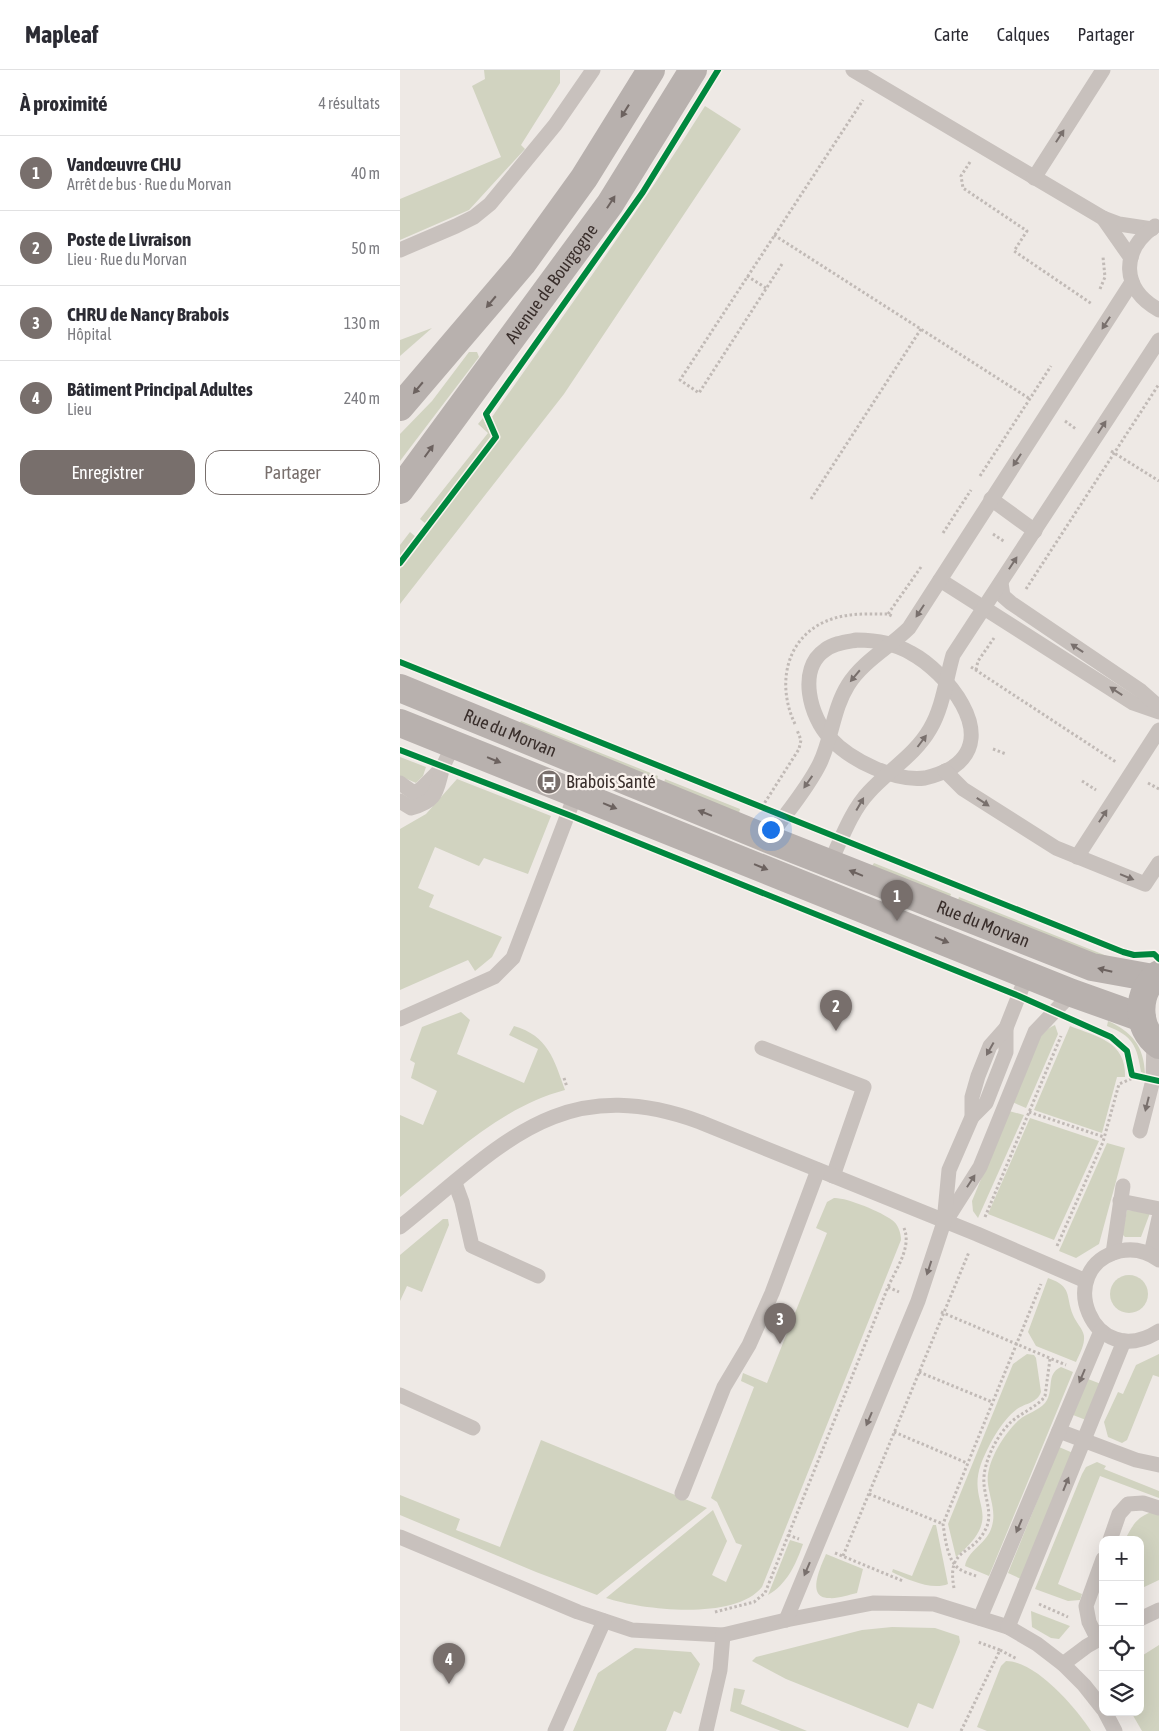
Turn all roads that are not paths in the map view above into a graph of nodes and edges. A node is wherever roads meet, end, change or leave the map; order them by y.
1 (577, 70) edge
2 (593, 70) edge
3 (651, 70) edge
4 (693, 70) edge
5 (853, 70) edge
6 (1103, 70) edge
7 (585, 84) junction
8 (1034, 178) junction
9 (1102, 218) junction
10 (1155, 227) edge
11 (400, 250) edge
12 (1131, 258) junction
13 (1132, 282) junction
14 (1159, 310) edge
15 (1159, 340) edge
16 (400, 407) edge
17 (400, 490) edge
18 (991, 499) junction
19 (1035, 531) junction
20 (940, 580) junction
21 (1001, 582) junction
22 (985, 607) junction
23 (891, 644) junction
24 (946, 681) junction
25 (400, 688) edge
26 (1159, 707) edge
27 (1159, 712) edge
28 (400, 722) edge
29 (1159, 730) edge
30 (830, 738) junction
31 (448, 756) junction
32 (945, 771) junction
33 (886, 774) junction
34 (400, 783) edge
35 (576, 793) junction
36 (400, 801) edge
37 (768, 839) junction
38 (1077, 857) junction
39 (830, 863) junction
40 (1159, 863) edge
41 (1027, 975) junction
42 (1156, 976) edge
43 (1072, 993) junction
44 (400, 1018) edge
45 (1151, 1035) edge
46 (762, 1048) dead end
47 (1140, 1131) dead end
48 (818, 1170) junction
49 (834, 1176) junction
50 (455, 1183) junction
51 (1159, 1209) edge
52 (1159, 1218) edge
53 (944, 1222) junction
54 (400, 1227) edge
55 (1113, 1253) junction
56 (1155, 1257) edge
57 (538, 1276) dead end
58 (1086, 1281) junction
59 (1101, 1331) junction
60 (1159, 1331) edge
61 (1124, 1341) junction
62 (400, 1395) edge
63 (473, 1428) dead end
64 (1059, 1430) junction
65 (1084, 1441) junction
66 (1159, 1465) edge
67 (682, 1493) dead end
68 (1159, 1508) edge
69 (1111, 1536) edge
70 (400, 1537) edge
71 (1099, 1569) edge
72 (1159, 1610) edge
73 (1144, 1617) edge
74 (980, 1618) junction
75 (786, 1620) junction
76 (604, 1621) junction
77 (1008, 1627) junction
78 (723, 1635) junction
79 (1096, 1641) edge
80 (1063, 1664) junction
81 (1099, 1704) edge
82 (1107, 1716) edge
83 (554, 1731) edge
84 (706, 1731) edge
85 (1115, 1731) edge

1 - 7 lane
2 - 7 lane
3 -> 16 street, Avenue de Bourgogne
17 -> 4 street, Avenue de Bourgogne
5 - 8 lane
8 -> 6 lane
7 - 11 lane
8 - 9 lane
9 - 10 lane
9 - 12 lane
10 - 12 lane
12 - 13 lane
13 - 14 lane
13 -> 18 lane
19 -> 15 lane
18 - 19 lane
18 - 20 lane
21 -> 19 lane
20 - 22 lane
20 -> 23 lane
21 - 22 lane
26 -> 21 lane
22 - 24 lane
27 -> 22 lane
23 - 24 lane
23 -> 30 lane
23 - 30 lane
24 - 32 lane
33 -> 24 lane
37 -> 25 street, Rue du Morvan
28 - 31 street, Rue du Morvan
38 -> 29 lane
30 - 33 lane
30 -> 37 lane
31 - 34 lane
31 -> 35 street, Rue du Morvan
31 - 36 lane
32 - 33 lane
32 -> 38 lane
39 -> 33 lane
35 -> 41 street, Rue du Morvan
35 - 44 lane
37 - 39 street, Rue du Morvan
38 -> 40 lane
42 -> 39 street, Rue du Morvan
41 - 43 street, Rue du Morvan
41 -> 53 lane
42 - 45 street
43 - 45 street, Rue du Morvan
53 -> 43 lane
45 -> 47 lane
46 - 49 lane
48 - 49 lane
48 - 50 lane
48 - 67 lane
49 - 53 lane
50 - 54 lane
50 - 57 lane
51 - 55 lane
52 - 56 lane
53 - 58 lane
53 -> 75 lane
55 - 56 lane
55 - 58 lane
58 - 59 lane
59 - 61 lane
59 -> 64 lane
60 - 61 lane
61 - 65 lane
62 - 63 lane
64 - 65 lane
64 -> 74 lane
65 - 66 lane
77 -> 65 lane
68 - 69 lane
70 - 76 lane
71 - 79 lane
72 - 73 lane
74 - 75 lane
74 - 77 lane
75 - 78 lane
76 - 78 lane
76 - 83 lane
77 - 80 lane
78 - 84 lane
79 - 80 lane
80 - 81 lane
82 - 85 lane

